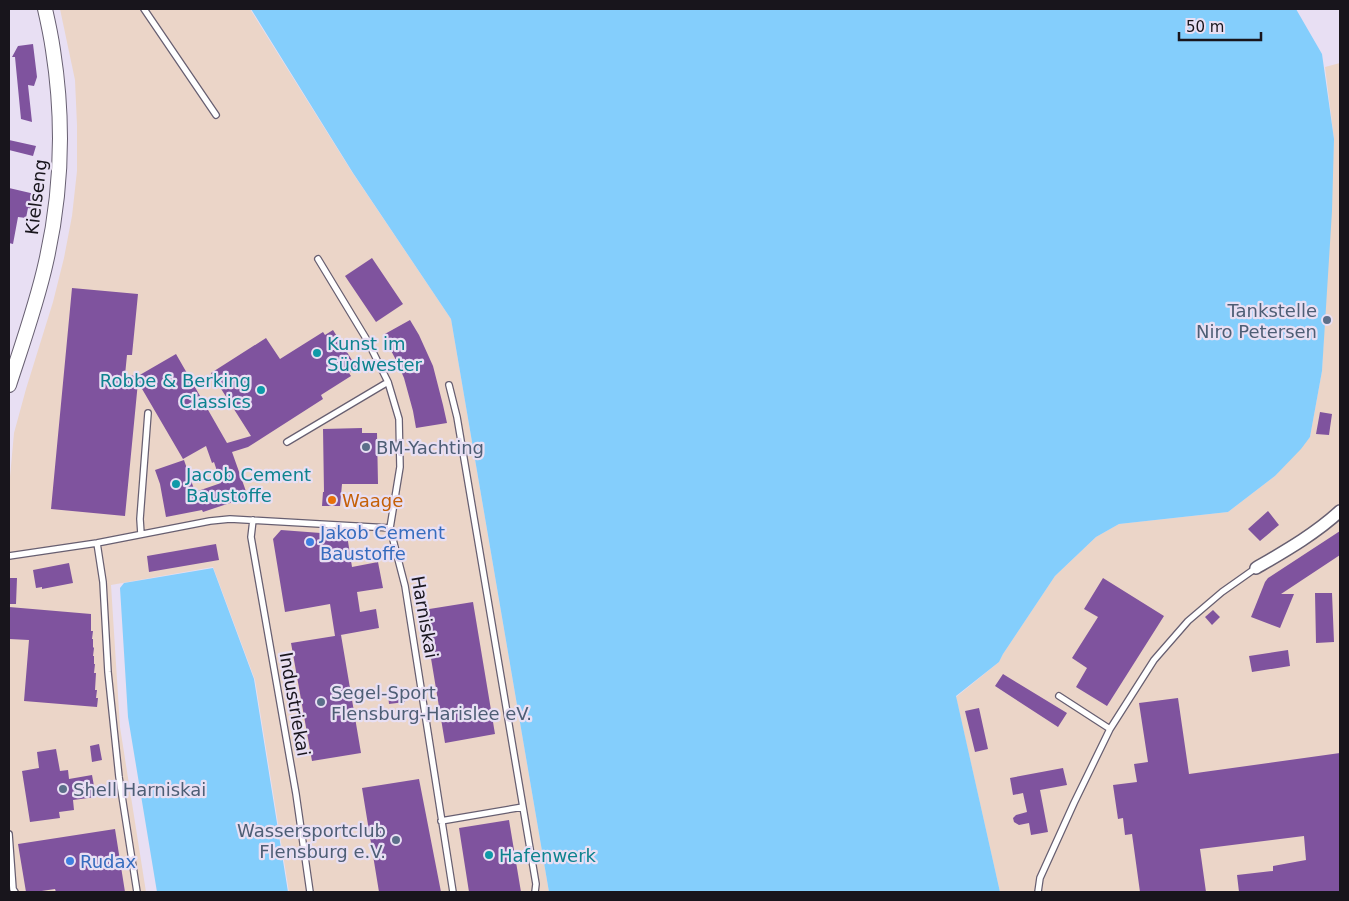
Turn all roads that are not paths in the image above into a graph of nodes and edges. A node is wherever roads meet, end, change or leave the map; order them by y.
1 (45, 9) edge
2 (144, 9) edge
3 (216, 115) dead end
4 (318, 259) dead end
5 (388, 382) junction
6 (449, 385) dead end
7 (9, 386) edge
8 (148, 413) dead end
9 (287, 442) dead end
10 (1340, 511) edge
11 (252, 520) junction
12 (390, 528) junction
13 (141, 534) junction
14 (97, 543) junction
15 (9, 556) edge
16 (1256, 568) joint
17 (1059, 696) dead end
18 (1110, 729) junction
19 (523, 807) junction
20 (441, 821) junction
21 (9, 834) edge
22 (14, 892) edge
23 (137, 892) edge
24 (310, 892) edge
25 (453, 892) edge
26 (535, 892) edge
27 (1038, 892) edge

1 - 7 street, Kielseng
2 - 3 lane
4 - 5 lane, Harniskai
5 - 9 lane
5 - 12 lane, Harniskai
6 - 19 lane
8 - 13 lane
10 - 16 street
11 - 12 lane
11 - 13 lane
11 - 24 lane, Industriekai
12 - 20 lane, Harniskai
13 - 14 lane
14 - 15 lane
14 - 23 lane
16 - 18 lane
17 - 18 lane
18 - 27 lane
19 - 20 lane
19 - 26 lane
20 - 25 lane, Harniskai
21 - 22 lane

